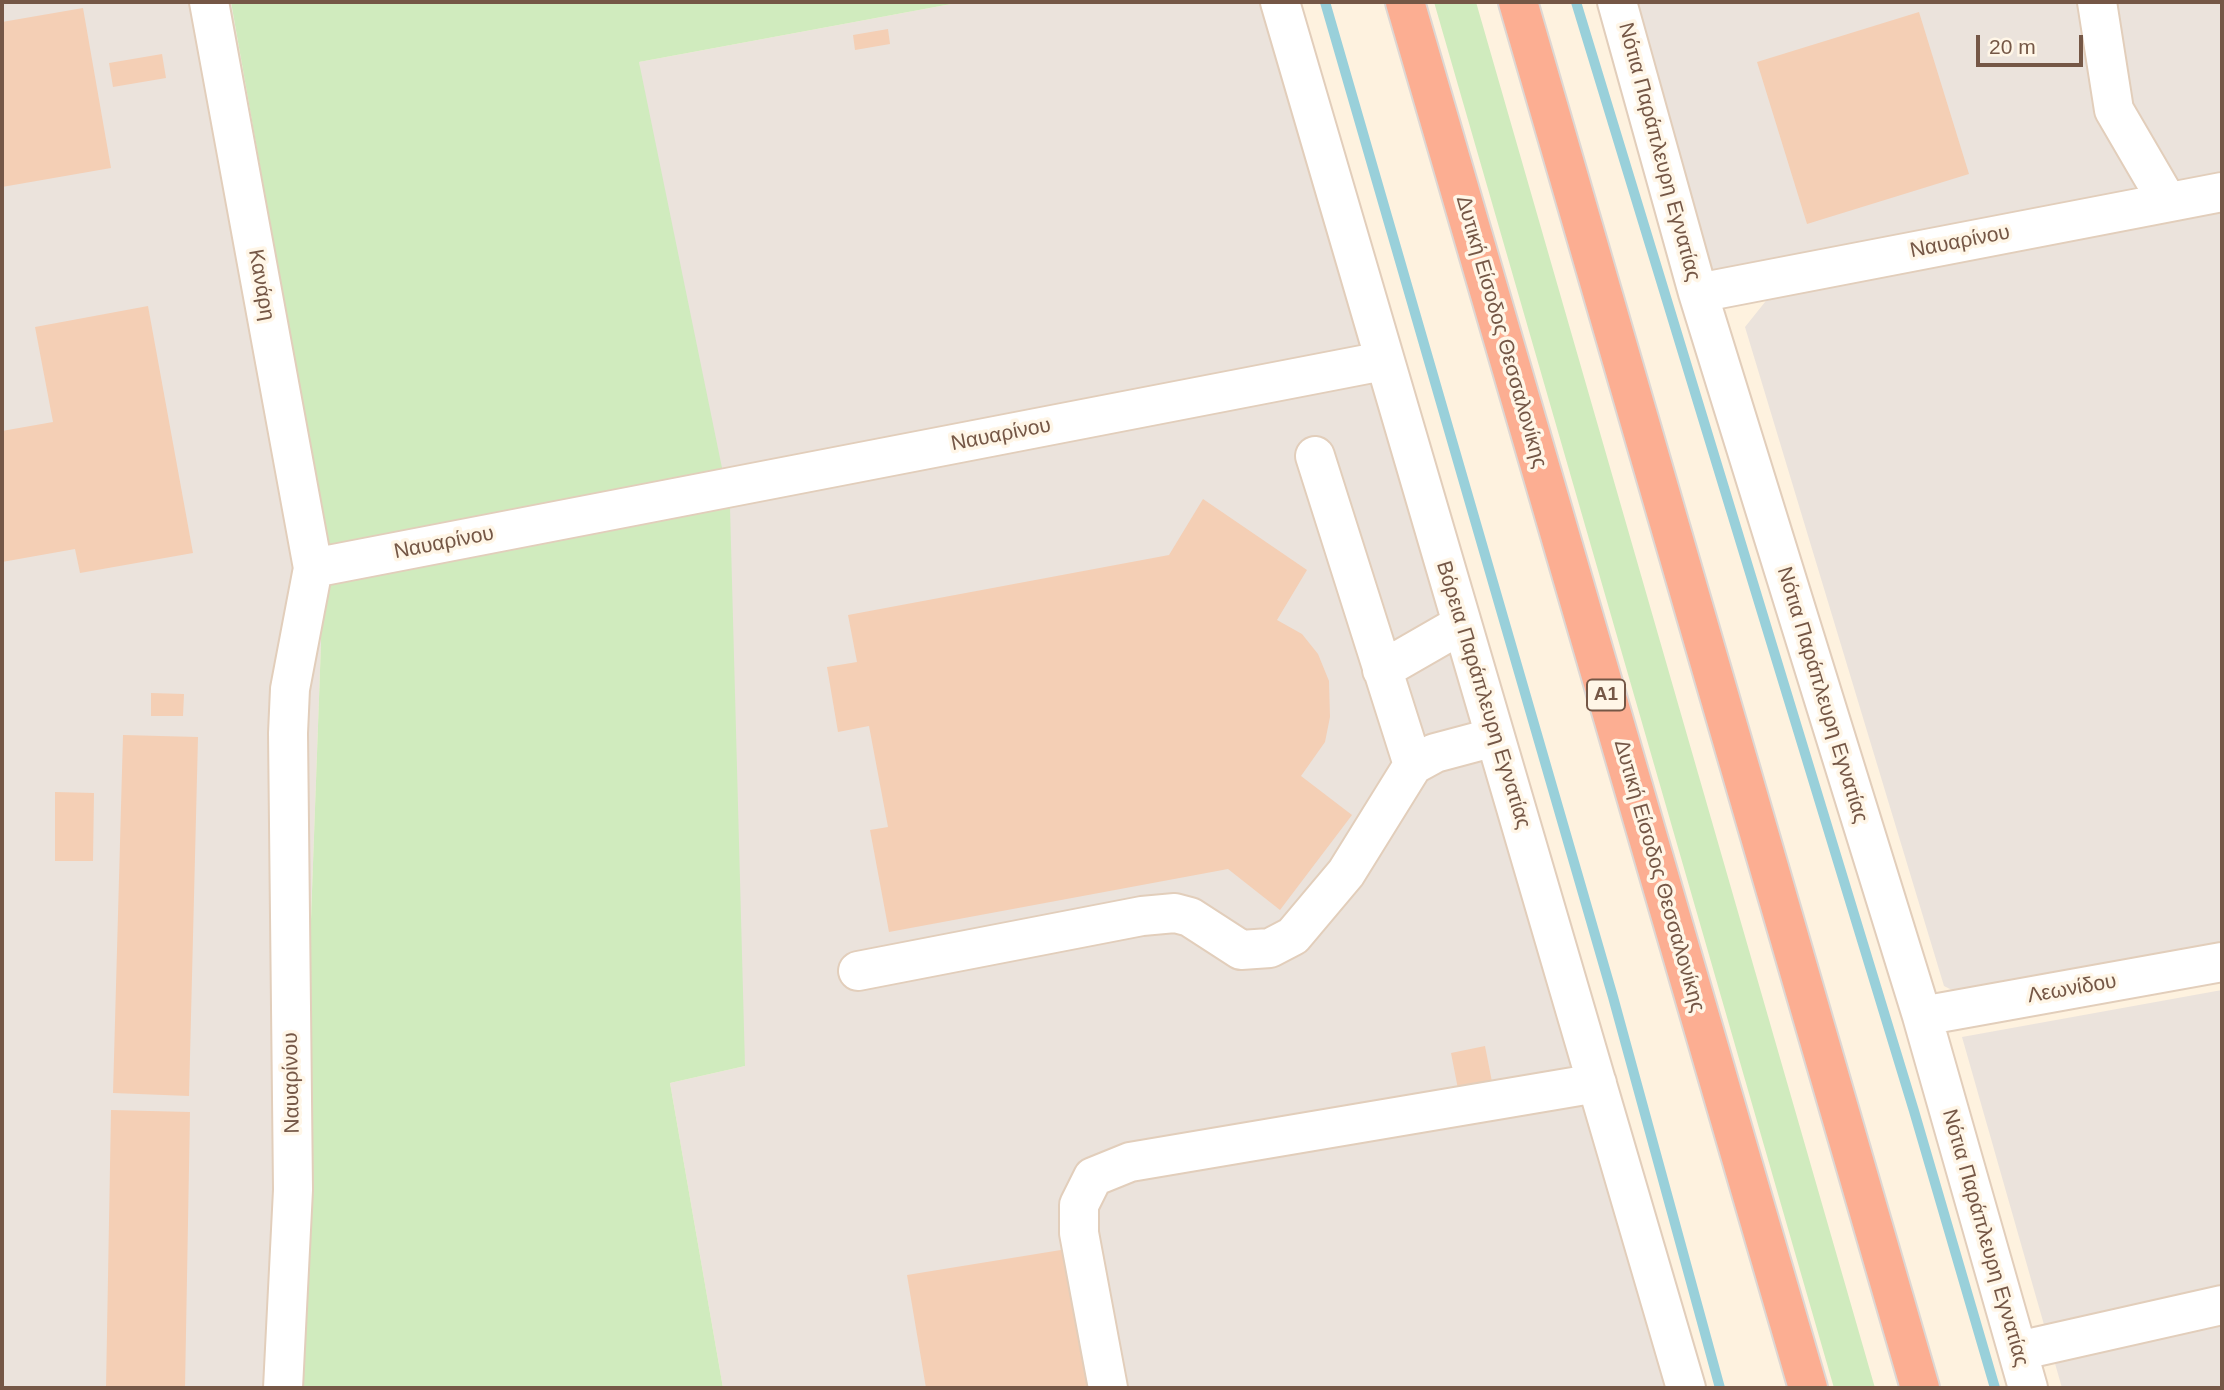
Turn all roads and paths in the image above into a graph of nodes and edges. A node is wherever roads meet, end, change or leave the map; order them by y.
1 (209, 2) edge
2 (1280, 2) edge
3 (1405, 2) edge
4 (1518, 2) edge
5 (1617, 2) edge
6 (2097, 2) edge
7 (2222, 192) edge
8 (2167, 201) junction
9 (1698, 293) junction
10 (1383, 361) junction
11 (1315, 456) dead end
12 (313, 568) junction
13 (1462, 624) junction
14 (1382, 670) junction
15 (1495, 737) junction
16 (1413, 765) junction
17 (2222, 962) edge
18 (858, 971) dead end
19 (1922, 1016) junction
20 (1597, 1083) junction
21 (2222, 1305) edge
22 (2018, 1351) junction
23 (283, 1388) edge
24 (1108, 1388) edge
25 (1686, 1388) edge
26 (1808, 1388) edge
27 (1920, 1388) edge
28 (2028, 1388) edge

1 - 12 street, Κανάρη
2 - 10 street, Βόρεια Παράπλευρη Εγνατίας
3 - 26 highway, Δυτική Είσοδος Θεσσαλονίκης / Α1
4 - 27 highway
5 - 9 street, Νότια Παράπλευρη Εγνατίας
6 - 8 street
7 - 8 street, Ναυαρίνου
8 - 9 street, Ναυαρίνου
9 - 19 street, Νότια Παράπλευρη Εγνατίας
10 - 12 street, Ναυαρίνου
10 - 13 street, Βόρεια Παράπλευρη Εγνατίας
11 - 14 street
12 - 23 street, Ναυαρίνου
13 - 14 street
13 - 15 street, Βόρεια Παράπλευρη Εγνατίας
14 - 16 street
15 - 16 street
15 - 20 street, Βόρεια Παράπλευρη Εγνατίας
16 - 18 street
17 - 19 street, Λεωνίδου
19 - 22 street, Νότια Παράπλευρη Εγνατίας
20 - 24 street
20 - 25 street, Βόρεια Παράπλευρη Εγνατίας
21 - 22 street
22 - 28 street, Νότια Παράπλευρη Εγνατίας

